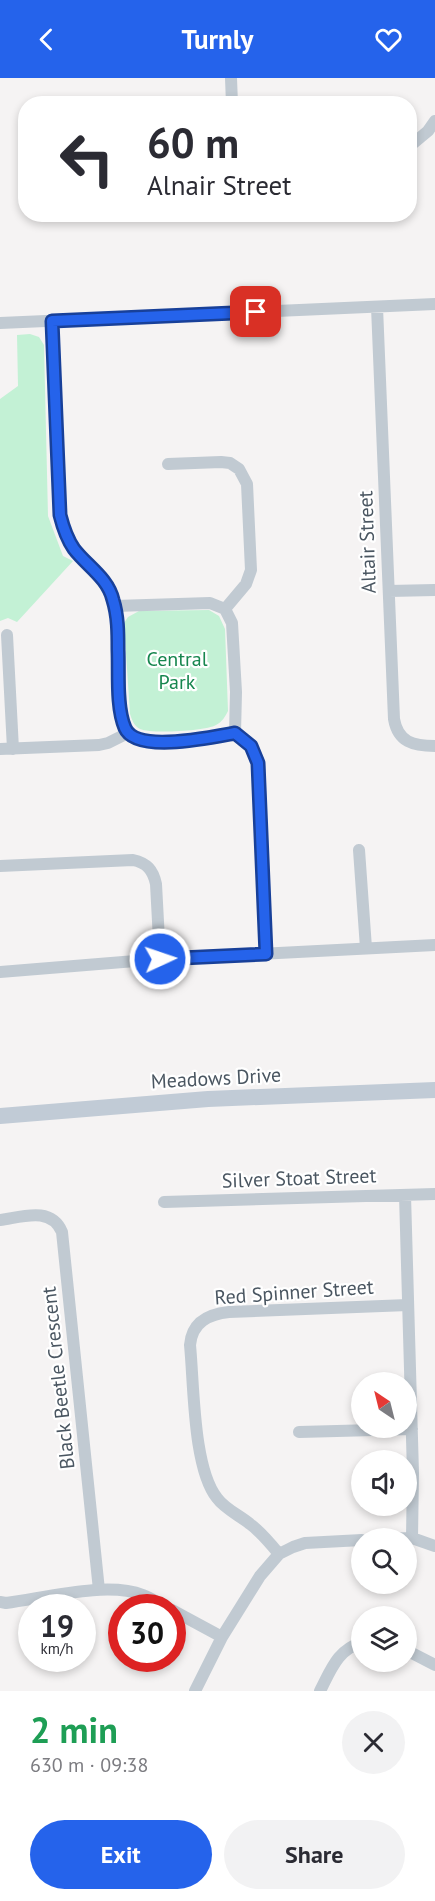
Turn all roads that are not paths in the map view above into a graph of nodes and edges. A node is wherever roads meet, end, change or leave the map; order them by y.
1 (231, 78) edge
2 (232, 96) edge
3 (435, 121) edge
4 (417, 140) edge
5 (435, 304) edge
6 (377, 307) junction
7 (52, 321) junction
8 (0, 323) edge
9 (168, 464) dead end
10 (435, 590) edge
11 (389, 591) junction
12 (115, 606) junction
13 (225, 609) junction
14 (6, 635) dead end
15 (128, 733) junction
16 (235, 733) junction
17 (435, 746) edge
18 (6, 749) edge
19 (359, 850) dead end
20 (0, 866) edge
21 (435, 945) edge
22 (366, 948) junction
23 (266, 954) junction
24 (160, 959) junction
25 (0, 972) edge
26 (435, 1090) edge
27 (0, 1116) edge
28 (435, 1194) edge
29 (405, 1195) junction
30 (164, 1202) dead end
31 (0, 1220) edge
32 (408, 1305) junction
33 (410, 1372) edge
34 (351, 1431) edge
35 (299, 1432) dead end
36 (412, 1438) edge
37 (412, 1528) edge
38 (417, 1540) edge
39 (351, 1541) edge
40 (435, 1545) edge
41 (279, 1554) junction
42 (99, 1590) junction
43 (139, 1594) edge
44 (0, 1602) edge
45 (186, 1618) edge
46 (222, 1637) junction
47 (351, 1647) edge
48 (417, 1656) edge
49 (435, 1665) edge
50 (195, 1691) edge
51 (320, 1691) edge

1 - 2 street
3 - 4 street
5 - 6 street
6 - 7 street
6 - 11 street, Altair Street
7 - 8 street
7 - 12 street
9 - 13 street
10 - 11 street
11 - 17 street, Altair Street
12 - 13 street
12 - 15 street
13 - 16 street
14 - 18 street
15 - 16 street
15 - 18 street
16 - 23 street
19 - 22 street
20 - 24 street
21 - 22 street
22 - 23 street
23 - 24 street
24 - 25 street
26 - 27 street, Meadows Drive
28 - 29 street, Silver Stoat Street
29 - 30 street, Silver Stoat Street
29 - 32 street
31 - 42 street, Black Beetle Crescent
32 - 33 street
32 - 41 street, Red Spinner Street
34 - 35 street
36 - 37 street
38 - 40 street
39 - 41 street
41 - 46 street
42 - 43 street
42 - 44 street
45 - 46 street
46 - 50 street
47 - 51 street
48 - 49 street

